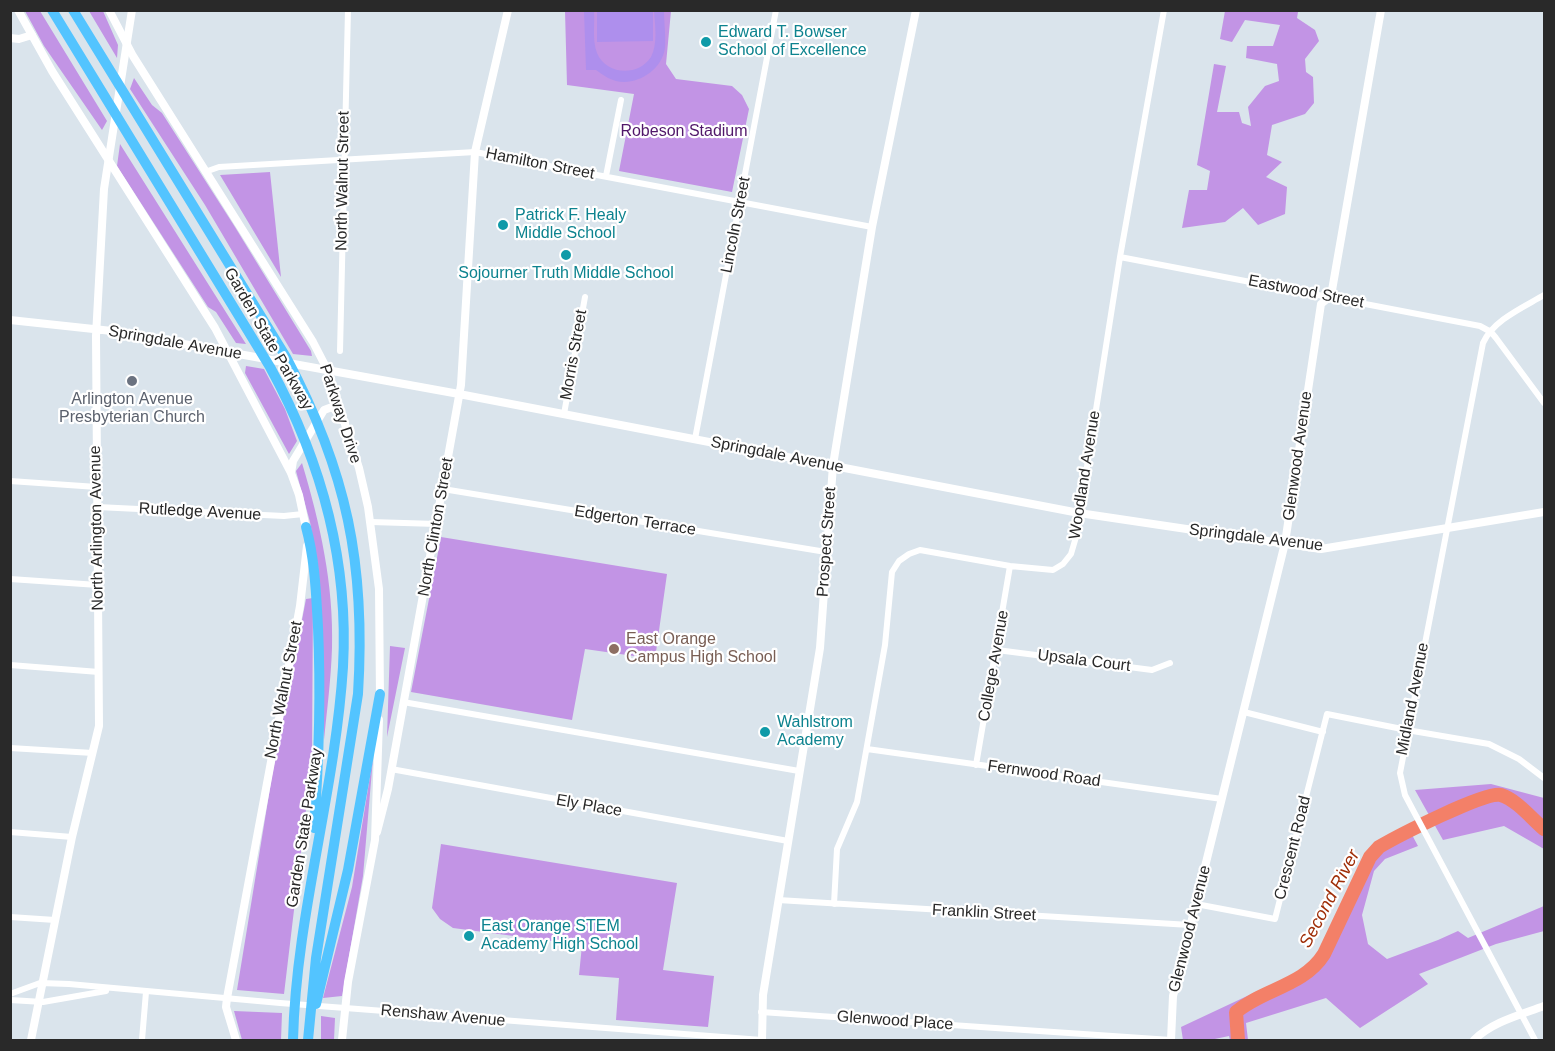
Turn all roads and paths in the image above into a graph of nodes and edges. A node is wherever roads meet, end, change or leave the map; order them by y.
1 (18, 10) edge
2 (52, 10) edge
3 (73, 10) edge
4 (109, 10) edge
5 (132, 10) edge
6 (348, 10) edge
7 (508, 10) edge
8 (776, 10) edge
9 (916, 10) edge
10 (1164, 10) edge
11 (1381, 10) edge
12 (32, 35) junction
13 (10, 38) edge
14 (126, 45) junction
15 (621, 100) dead end
16 (475, 152) junction
17 (109, 159) junction
18 (344, 161) junction
19 (205, 172) junction
20 (606, 176) junction
21 (740, 202) junction
22 (872, 227) junction
23 (1120, 257) junction
24 (1545, 295) edge
25 (1331, 296) junction
26 (585, 297) dead end
27 (10, 320) edge
28 (96, 328) junction
29 (1491, 332) junction
30 (340, 351) dead end
31 (229, 352) junction
32 (328, 371) junction
33 (459, 394) junction
34 (1545, 404) edge
35 (564, 414) junction
36 (344, 422) junction
37 (695, 439) junction
38 (833, 465) junction
39 (291, 473) junction
40 (10, 481) edge
41 (97, 487) junction
42 (443, 489) junction
43 (97, 507) junction
44 (1545, 512) edge
45 (1079, 513) junction
46 (303, 514) junction
47 (371, 522) junction
48 (436, 524) junction
49 (306, 527) junction
50 (1446, 528) junction
51 (1285, 543) junction
52 (826, 552) junction
53 (1010, 566) junction
54 (10, 579) edge
55 (98, 585) junction
56 (997, 650) junction
57 (1170, 663) dead end
58 (10, 665) edge
59 (99, 672) junction
60 (380, 694) junction
61 (404, 702) junction
62 (1244, 712) junction
63 (1407, 730) junction
64 (1323, 732) junction
65 (10, 748) edge
66 (867, 749) junction
67 (93, 753) junction
68 (976, 765) junction
69 (391, 769) junction
70 (799, 771) junction
71 (1545, 778) edge
72 (1222, 799) junction
73 (10, 832) edge
74 (72, 837) junction
75 (375, 840) junction
76 (788, 841) junction
77 (308, 900) junction
78 (778, 900) junction
79 (834, 904) junction
80 (1196, 904) junction
81 (10, 917) edge
82 (55, 920) junction
83 (1190, 926) junction
84 (43, 983) junction
85 (69, 984) junction
86 (124, 990) junction
87 (146, 992) junction
88 (10, 994) edge
89 (70, 996) junction
90 (226, 998) junction
91 (10, 1000) edge
92 (39, 1002) junction
93 (1545, 1006) edge
94 (345, 1008) junction
95 (761, 1012) junction
96 (1521, 1015) junction
97 (308, 1039) edge
98 (762, 1040) edge
99 (1171, 1040) edge
100 (31, 1041) edge
101 (142, 1041) edge
102 (236, 1041) edge
103 (293, 1041) edge
104 (342, 1041) edge
105 (1474, 1041) edge
106 (1534, 1041) edge

1 - 12 main road
2 - 77 highway, Garden State Parkway
3 - 97 highway, Garden State Parkway
4 - 14 main road, Parkway Drive
5 - 14 street, North Arlington Avenue
6 - 18 street, North Walnut Street
7 - 16 street, North Clinton Street
8 - 21 street, Lincoln Street
9 - 22 street, Prospect Street
10 - 23 street, Woodland Avenue
11 - 25 street, Glenwood Avenue
12 - 13 street
12 - 17 main road
14 - 17 street, North Arlington Avenue
14 - 19 main road, Parkway Drive
15 - 20 street
16 - 18 street, Hamilton Street
16 - 20 street, Hamilton Street
16 - 33 street, North Clinton Street
17 - 28 street, North Arlington Avenue
17 - 31 main road
18 - 19 street, Hamilton Street
18 - 30 street, North Walnut Street
19 - 32 main road, Parkway Drive
20 - 21 street, Hamilton Street
21 - 22 street, Hamilton Street
21 - 37 street, Lincoln Street
22 - 38 street, Prospect Street
23 - 25 street, Eastwood Street
23 - 45 street, Woodland Avenue
24 - 29 street
25 - 29 street, Eastwood Street
25 - 51 street, Glenwood Avenue
26 - 35 street, Morris Street
27 - 28 street, Springdale Avenue
28 - 31 street, Springdale Avenue
28 - 41 street, North Arlington Avenue
29 - 34 street
29 - 50 street, Midland Avenue
31 - 32 street, Springdale Avenue
31 - 39 main road, North Walnut Street
32 - 33 street, Springdale Avenue
32 - 36 main road, Parkway Drive
33 - 35 street, Springdale Avenue
33 - 42 street, North Clinton Street
35 - 37 street, Springdale Avenue
36 - 39 main road
36 - 47 main road, Parkway Drive
37 - 38 street, Springdale Avenue
38 - 45 street, Springdale Avenue
38 - 52 street, Prospect Street
39 - 46 main road, North Walnut Street
40 - 41 street
41 - 43 street, North Arlington Avenue
42 - 48 street, North Clinton Street
42 - 52 street, Edgerton Terrace
43 - 46 street, Rutledge Avenue
43 - 55 street, North Arlington Avenue
44 - 50 street, Springdale Avenue
45 - 51 street, Springdale Avenue
45 - 53 street, Woodland Avenue
46 - 49 main road, North Walnut Street
47 - 48 street
47 - 60 main road, Parkway Drive
48 - 61 street, North Clinton Street
49 - 77 highway
49 - 90 main road, North Walnut Street
50 - 51 street, Springdale Avenue
50 - 63 street, Midland Avenue
51 - 62 street, Glenwood Avenue
52 - 70 street, Prospect Street
53 - 56 street, College Avenue
53 - 66 street, Woodland Avenue
54 - 55 street
55 - 59 street, North Arlington Avenue
56 - 57 street, Upsala Court
56 - 68 street, College Avenue
58 - 59 street
59 - 67 street, North Arlington Avenue
60 - 75 main road, Parkway Drive
60 - 97 highway
61 - 69 street, North Clinton Street
61 - 70 street
62 - 64 street
62 - 72 street, Glenwood Avenue
63 - 64 street
63 - 71 street
63 - 96 street, Midland Avenue
64 - 80 street, Crescent Road
65 - 67 street
66 - 68 street, Fernwood Road
66 - 79 street, Woodland Avenue
67 - 74 street, North Arlington Avenue
68 - 72 street, Fernwood Road
69 - 75 street, North Clinton Street
69 - 76 street, Ely Place
70 - 76 street, Prospect Street
72 - 80 street, Glenwood Avenue
73 - 74 street
74 - 82 street, North Arlington Avenue
75 - 94 main road, North Clinton Street
76 - 78 street, Prospect Street
77 - 103 highway, Garden State Parkway
78 - 79 street, Franklin Street
78 - 95 street, Prospect Street
79 - 83 street, Franklin Street
80 - 83 street, Glenwood Avenue
81 - 82 street
82 - 84 street, North Arlington Avenue
83 - 99 street, Glenwood Avenue
84 - 85 street, Renshaw Avenue
84 - 88 street, Renshaw Avenue
84 - 92 street, North Arlington Avenue
85 - 86 street, Renshaw Avenue
85 - 89 street
86 - 87 street, Renshaw Avenue
86 - 89 street, Renshaw Avenue
87 - 90 street, Renshaw Avenue
87 - 101 street
89 - 92 street, Renshaw Avenue
90 - 94 street, Renshaw Avenue
90 - 102 main road, North Walnut Street
91 - 92 street, Renshaw Avenue
92 - 100 street, North Arlington Avenue
93 - 96 street
94 - 98 street, Renshaw Avenue
94 - 104 main road, North Clinton Street
95 - 98 street, Prospect Street
95 - 99 street, Glenwood Place
96 - 105 street
96 - 106 street, Midland Avenue

